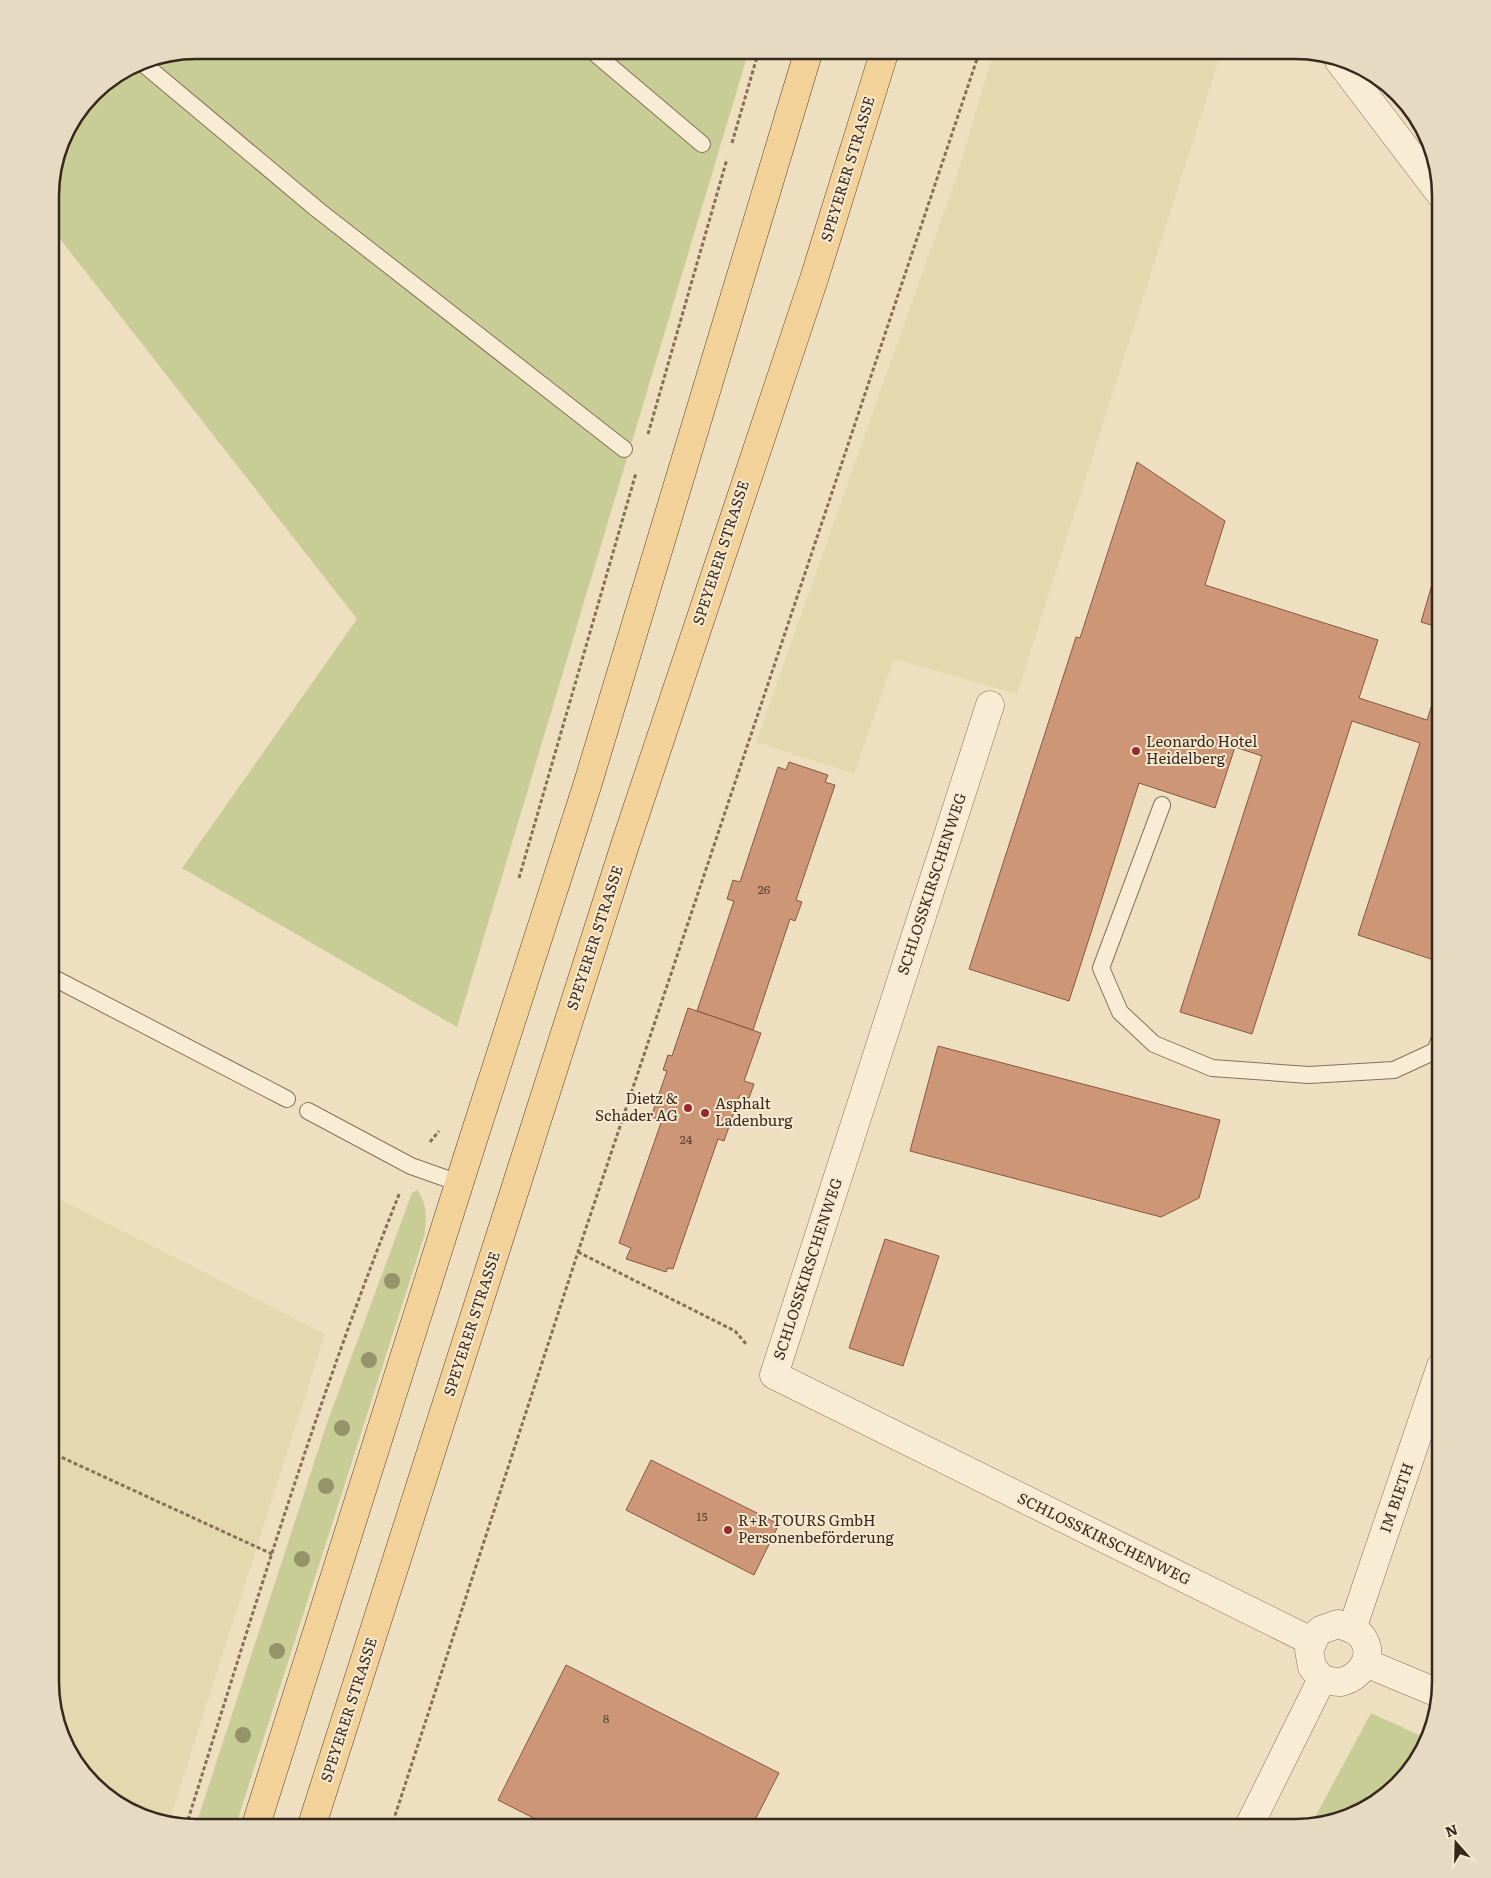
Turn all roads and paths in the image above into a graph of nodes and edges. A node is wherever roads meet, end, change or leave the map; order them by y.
1 (602, 59) edge
2 (755, 59) edge
3 (806, 59) edge
4 (882, 59) edge
5 (977, 59) edge
6 (148, 68) edge
7 (1344, 68) edge
8 (702, 144) dead end
9 (731, 146) dead end
10 (728, 156) dead end
11 (1432, 183) edge
12 (645, 443) dead end
13 (624, 449) dead end
14 (636, 472) dead end
15 (990, 706) dead end
16 (1162, 805) dead end
17 (517, 884) dead end
18 (59, 981) edge
19 (1432, 1052) edge
20 (287, 1099) dead end
21 (308, 1111) dead end
22 (444, 1124) dead end
23 (411, 1166) junction
24 (459, 1183) junction
25 (578, 1252) junction
26 (774, 1376) junction
27 (1432, 1393) edge
28 (59, 1456) edge
29 (272, 1554) junction
30 (1352, 1629) junction
31 (1313, 1642) junction
32 (1366, 1662) junction
33 (1322, 1679) junction
34 (1432, 1690) edge
35 (188, 1819) edge
36 (258, 1819) edge
37 (314, 1819) edge
38 (393, 1819) edge
39 (1252, 1819) edge

1 - 8 lane
2 - 9 path
3 - 24 main road
4 - 37 main road, SPEYERER STRASSE
5 - 25 path
6 - 13 lane
7 - 11 street
10 - 12 path
14 - 17 path
15 - 26 street, SCHLOSSKIRSCHENWEG
16 - 19 lane
18 - 20 lane
21 - 23 lane
22 - 23 path
23 - 24 lane
23 - 29 path
24 - 36 main road
25 - 26 path
25 - 38 path
26 - 31 street, SCHLOSSKIRSCHENWEG
27 - 30 street, IM BIETH
28 - 29 path
29 - 35 path
30 - 31 street
30 - 32 street
31 - 33 street
32 - 33 street
32 - 34 street
33 - 39 street

